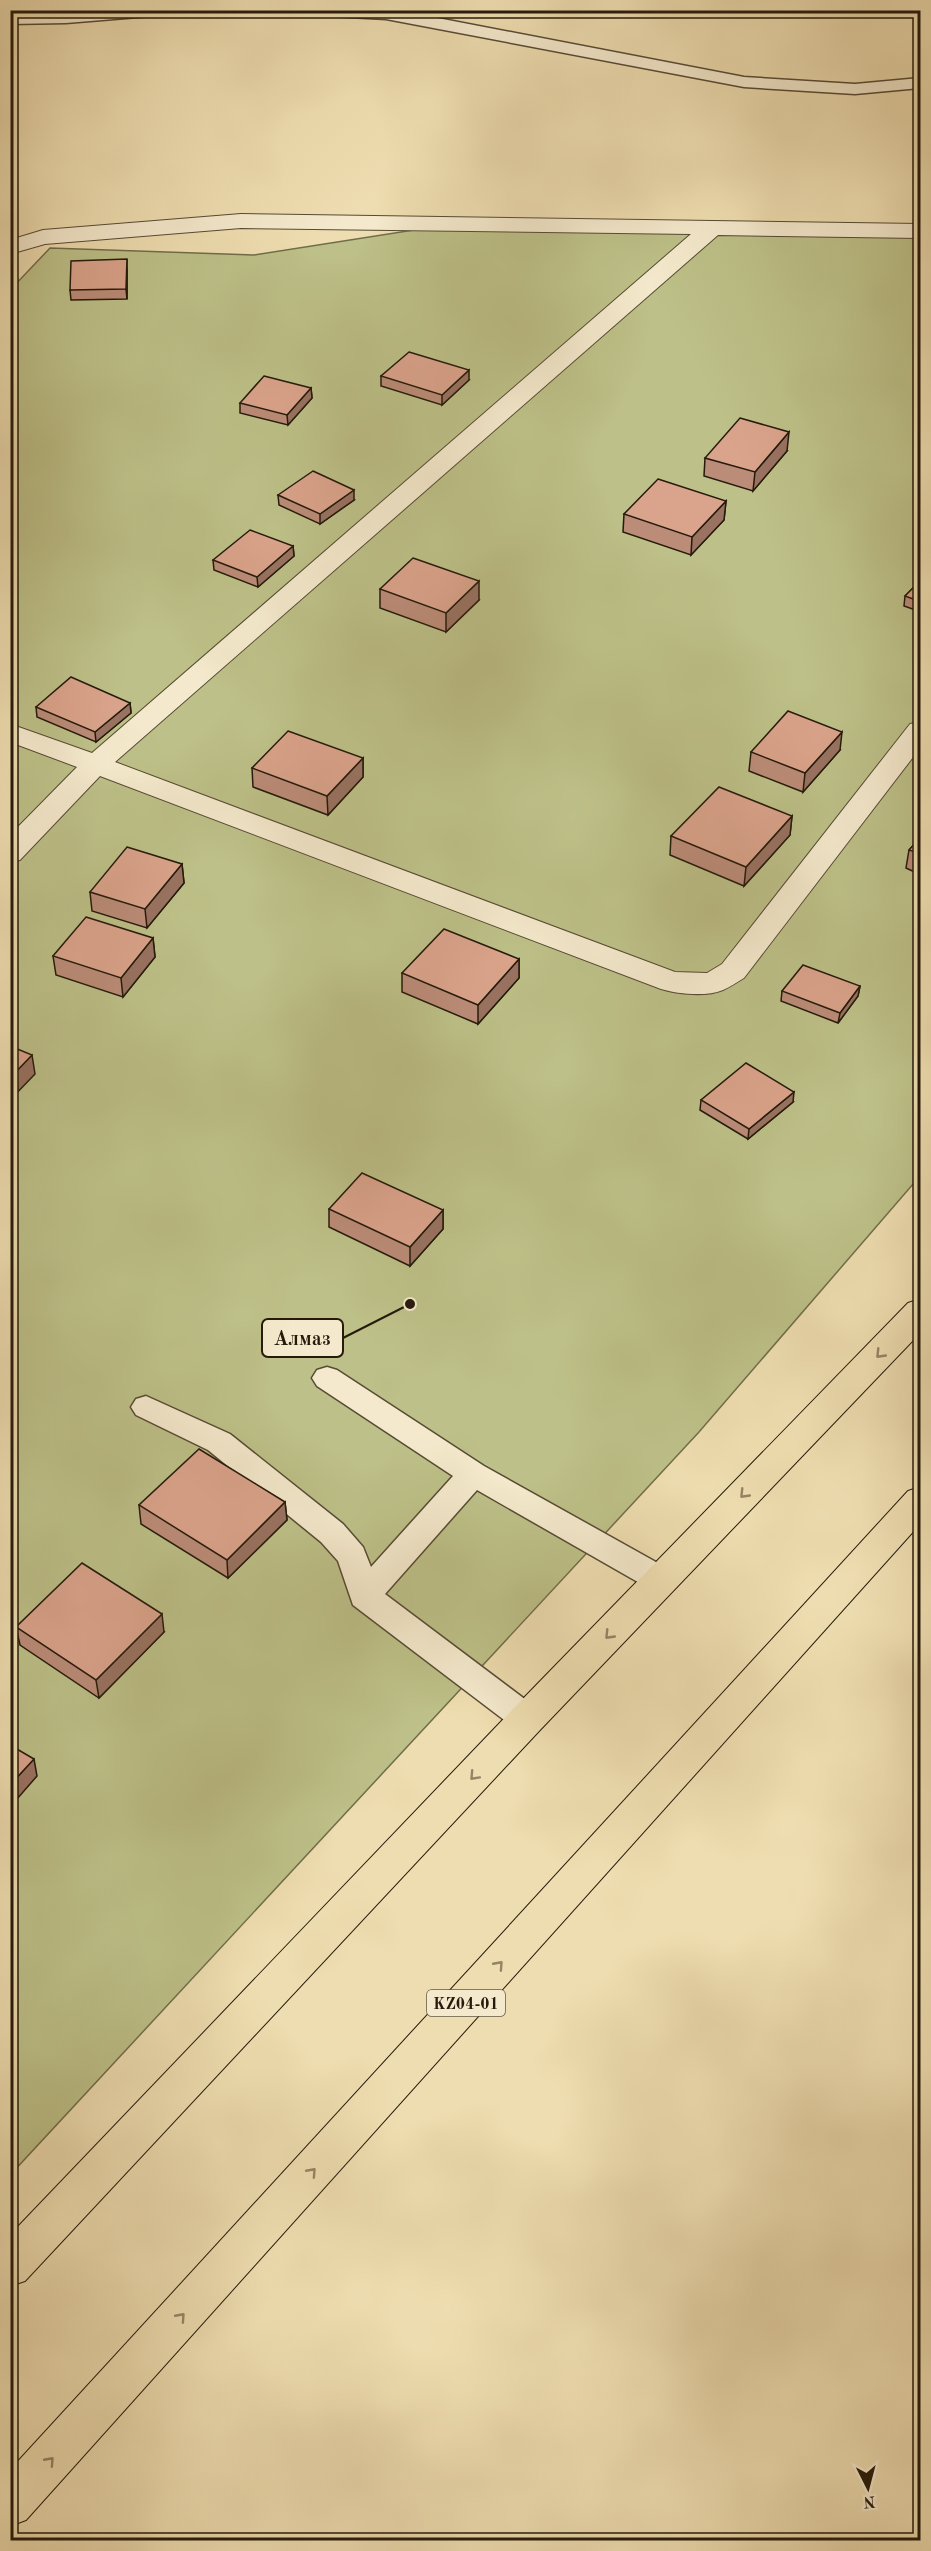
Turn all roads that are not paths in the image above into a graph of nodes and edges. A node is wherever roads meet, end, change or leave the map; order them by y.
1 (163, 10) edge
2 (310, 10) edge
3 (10, 19) edge
4 (921, 83) edge
5 (713, 227) junction
6 (921, 231) edge
7 (10, 247) edge
8 (921, 730) edge
9 (10, 732) edge
10 (96, 764) junction
11 (10, 853) edge
12 (921, 1312) edge
13 (327, 1378) dead end
14 (147, 1407) dead end
15 (473, 1474) junction
16 (921, 1501) edge
17 (661, 1580) junction
18 (364, 1596) junction
19 (527, 1719) junction
20 (10, 2266) edge
21 (10, 2504) edge

1 - 3 lane
2 - 4 lane
5 - 6 street
5 - 7 street
5 - 10 street
8 - 10 street
9 - 10 street
10 - 11 street
12 -> 17 main road
13 - 15 lane
14 - 18 lane
15 - 17 lane
15 - 18 lane
21 -> 16 main road, KZ04-01
17 -> 19 main road
18 - 19 lane
19 -> 20 main road

